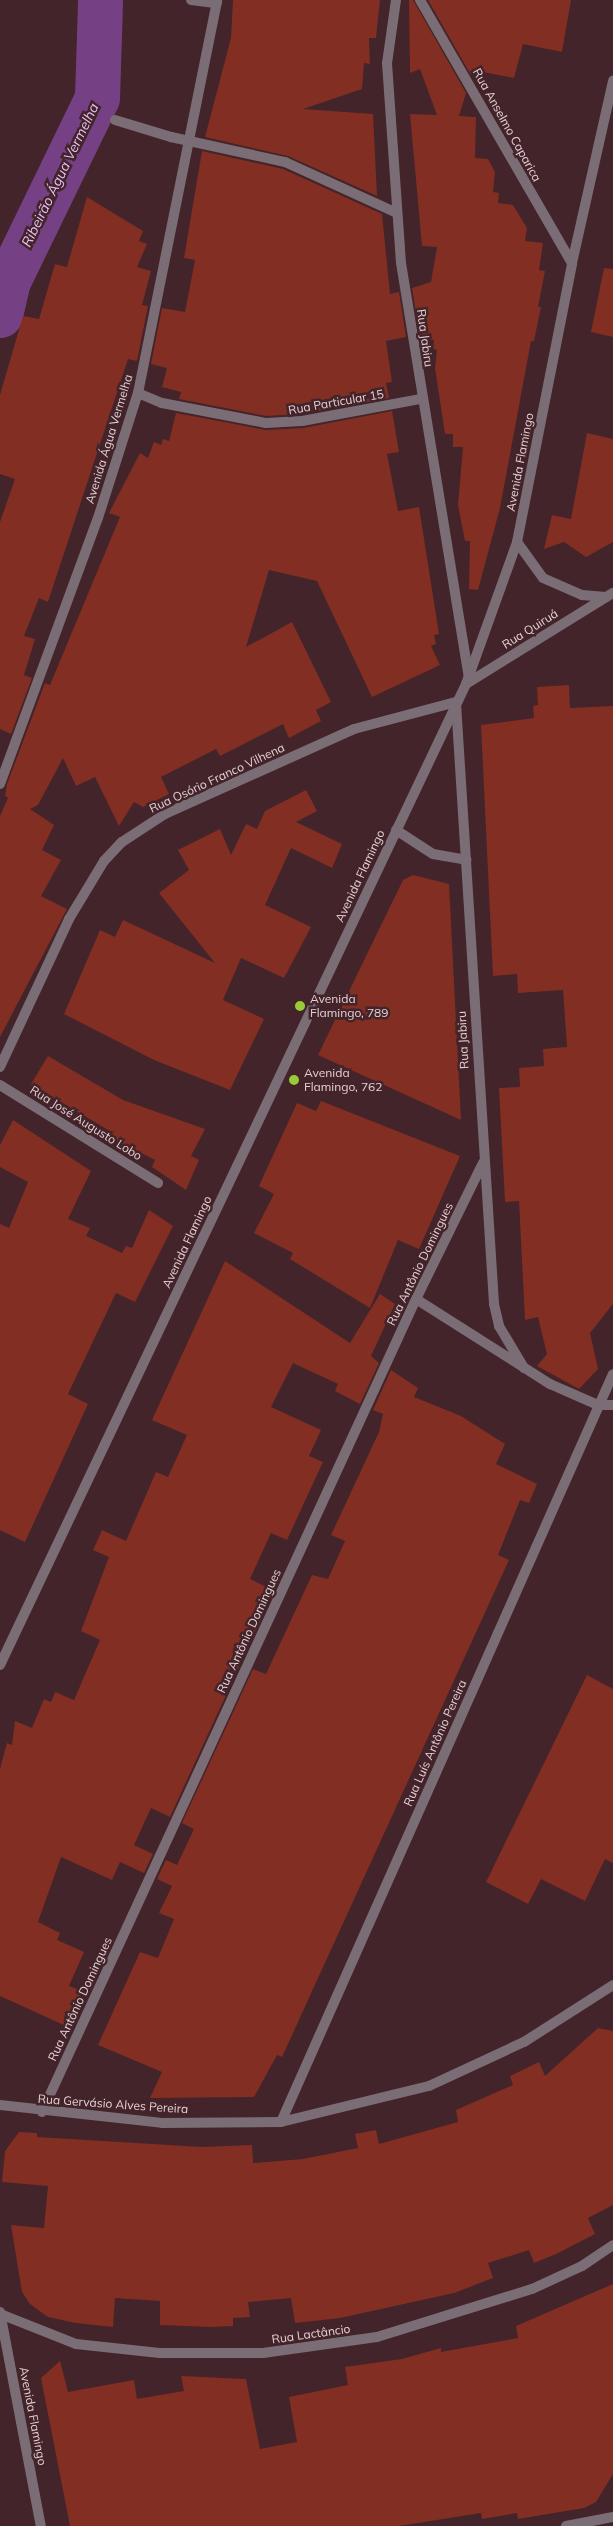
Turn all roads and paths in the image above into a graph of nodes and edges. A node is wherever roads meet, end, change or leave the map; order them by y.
1 (191, 0) edge
2 (396, 0) edge
3 (420, 0) edge
4 (217, 2) edge
5 (613, 81) edge
6 (115, 120) dead end
7 (191, 139) junction
8 (397, 213) junction
9 (572, 263) junction
10 (138, 393) junction
11 (421, 399) junction
12 (517, 542) junction
13 (610, 594) edge
14 (468, 680) junction
15 (456, 702) junction
16 (0, 784) edge
17 (396, 830) junction
18 (466, 860) junction
19 (0, 1067) edge
20 (0, 1085) edge
21 (483, 1163) junction
22 (158, 1183) dead end
23 (416, 1299) junction
24 (524, 1368) junction
25 (613, 1374) edge
26 (598, 1405) junction
27 (613, 1405) edge
28 (0, 1665) edge
29 (613, 1985) edge
30 (0, 2105) edge
31 (42, 2112) junction
32 (281, 2122) junction
33 (613, 2245) edge
34 (0, 2313) edge
35 (613, 2517) edge
36 (41, 2526) edge
37 (566, 2526) edge

1 - 4 street
2 - 8 street, Rua Jabiru
3 - 9 street, Rua Anselmo Caparica
4 - 7 street, Avenida Água Vermelha
5 - 9 street, Avenida Flamingo
6 - 7 street
7 - 8 street
7 - 10 street, Avenida Água Vermelha
8 - 11 street, Rua Jabiru
9 - 12 street, Avenida Flamingo
10 - 11 street, Rua Particular 15
10 - 16 street, Avenida Água Vermelha
11 - 14 street, Rua Jabiru
12 - 13 street, Rua Quiruá
12 - 14 street, Avenida Flamingo
13 - 14 street, Rua Quiruá
14 - 15 street, Avenida Flamingo
15 - 17 street, Avenida Flamingo
15 - 18 street, Rua Jabiru
15 - 19 street, Rua Osório Franco Vilhena
17 - 18 street, Avenida Flamingo
17 - 28 street, Avenida Flamingo
18 - 21 street, Rua Jabiru
20 - 22 street, Rua José Augusto Lobo
21 - 23 street, Rua Antônio Domingues
21 - 24 street, Rua Jabiru
23 - 24 street, Rua Jabiru
23 - 31 street, Rua Antônio Domingues
24 - 26 street, Rua Jabiru
25 - 26 street, Rua Luís Antônio Pereira
26 - 27 street, Rua Jabiru
26 - 32 street, Rua Luís Antônio Pereira
29 - 32 street, Rua Gervásio Alves Pereira
30 - 31 street, Rua Gervásio Alves Pereira
31 - 32 street, Rua Gervásio Alves Pereira
33 - 34 street, Rua Lactâncio
34 - 36 street, Avenida Flamingo
35 - 37 street

